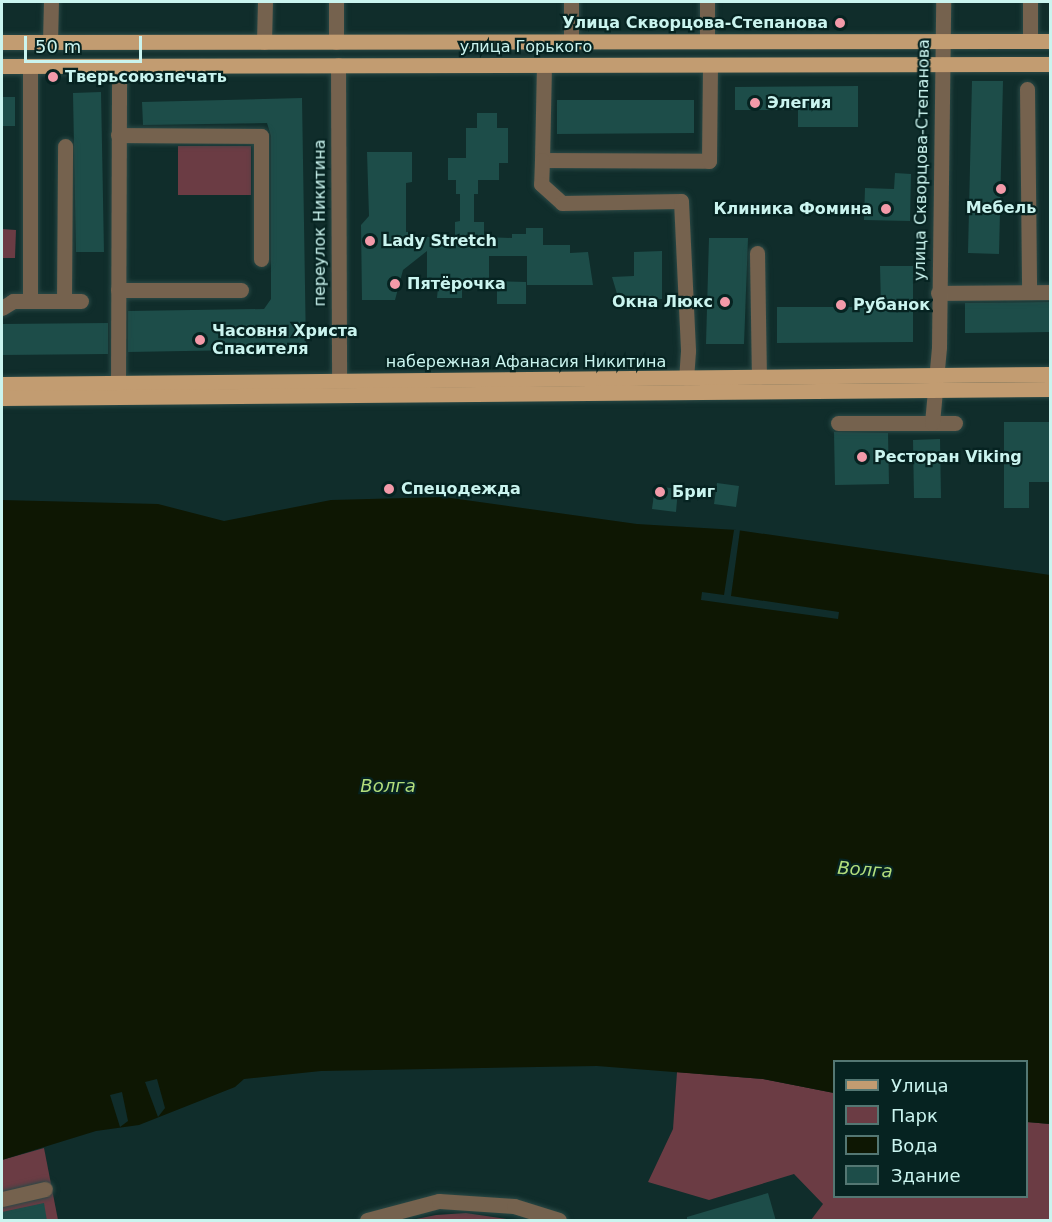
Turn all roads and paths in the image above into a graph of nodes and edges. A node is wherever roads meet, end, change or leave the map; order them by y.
1 (51, 2) edge
2 (265, 2) edge
3 (336, 2) edge
4 (571, 2) edge
5 (707, 2) edge
6 (943, 2) edge
7 (1030, 2) edge
8 (1030, 40) junction
9 (571, 41) junction
10 (707, 41) junction
11 (941, 41) junction
12 (1050, 41) edge
13 (2, 42) edge
14 (50, 42) junction
15 (264, 42) junction
16 (336, 42) junction
17 (939, 64) junction
18 (1050, 64) edge
19 (338, 65) junction
20 (544, 65) junction
21 (710, 65) junction
22 (2, 66) edge
23 (30, 66) junction
24 (119, 66) junction
25 (1027, 89) dead end
26 (118, 135) junction
27 (65, 146) dead end
28 (542, 160) junction
29 (757, 253) dead end
30 (261, 260) dead end
31 (118, 290) junction
32 (241, 290) dead end
33 (1029, 292) junction
34 (1050, 292) edge
35 (939, 293) junction
36 (30, 301) junction
37 (64, 301) junction
38 (81, 301) dead end
39 (2, 308) edge
40 (1050, 374) edge
41 (759, 377) junction
42 (686, 378) junction
43 (339, 381) junction
44 (118, 383) junction
45 (938, 383) junction
46 (2, 384) edge
47 (1050, 389) edge
48 (2, 398) edge
49 (838, 423) dead end
50 (932, 423) junction
51 (955, 423) dead end
52 (45, 1189) dead end
53 (2, 1199) edge
54 (367, 1221) edge
55 (559, 1221) edge

1 - 14 street
2 - 15 street
3 - 16 street
4 - 9 street
5 - 10 street
6 - 11 street, улица Скворцова-Степанова
7 - 8 street
8 - 11 main road, улица Горького
8 - 12 main road, улица Горького
9 - 10 main road, улица Горького
9 - 16 main road, улица Горького
10 - 11 main road, улица Горького
11 - 17 street, улица Скворцова-Степанова
13 - 14 main road, улица Горького
14 - 15 main road, улица Горького
15 - 16 main road, улица Горького
17 - 18 main road, улица Горького
17 - 21 main road, улица Горького
17 - 35 street, улица Скворцова-Степанова
19 - 20 main road, улица Горького
19 - 24 main road, улица Горького
19 - 43 street, переулок Никитина
20 - 21 main road, улица Горького
20 - 28 street
21 - 28 street
22 - 23 main road, улица Горького
23 - 24 main road, улица Горького
23 - 36 street
24 - 26 street
25 - 33 street
26 - 30 street
26 - 31 street
27 - 37 street
28 - 42 street
29 - 41 street
31 - 32 street
31 - 44 street
33 - 34 street
33 - 35 street
35 - 45 street, улица Скворцова-Степанова
36 - 37 street
36 - 39 street
37 - 38 street
40 - 45 main road, набережная Афанасия Никитина
41 - 42 main road, набережная Афанасия Никитина
41 - 45 main road, набережная Афанасия Никитина
42 - 43 main road, набережная Афанасия Никитина
43 - 44 main road, набережная Афанасия Никитина
44 - 46 main road, набережная Афанасия Никитина
45 - 47 main road, набережная Афанасия Никитина
45 - 48 main road, набережная Афанасия Никитина
45 - 50 street, улица Скворцова-Степанова
49 - 50 street
50 - 51 street
52 - 53 street
54 - 55 street

